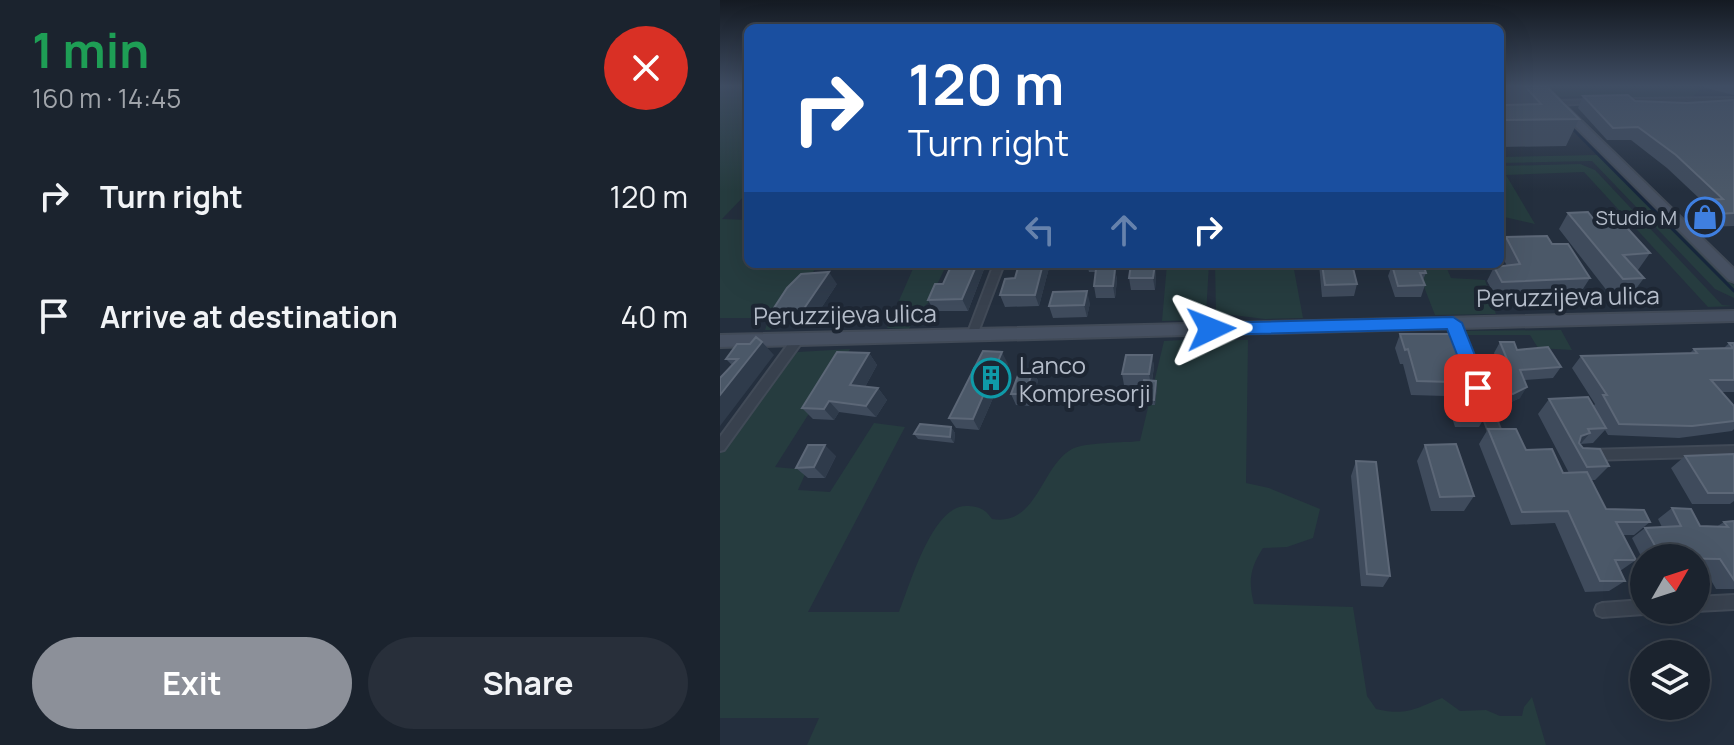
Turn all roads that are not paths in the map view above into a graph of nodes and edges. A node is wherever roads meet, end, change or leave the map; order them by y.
1 (1574, 121) edge
2 (997, 268) edge
3 (1734, 277) edge
4 (1734, 316) edge
5 (1453, 323) junction
6 (972, 335) junction
7 (798, 339) junction
8 (720, 341) edge
9 (1497, 437) edge
10 (720, 446) edge
11 (1734, 451) edge
12 (1575, 456) edge
13 (1734, 602) edge
14 (1710, 603) edge
15 (1630, 608) edge
16 (1602, 610) dead end

1 - 3 main road
2 - 6 street, Peruzzijeva ulica
4 - 5 main road, Peruzzijeva ulica
5 - 6 main road, Peruzzijeva ulica
5 - 9 street
6 - 7 main road, Peruzzijeva ulica
7 - 8 main road, Peruzzijeva ulica
7 - 10 street
11 - 12 street
13 - 14 street
15 - 16 street

